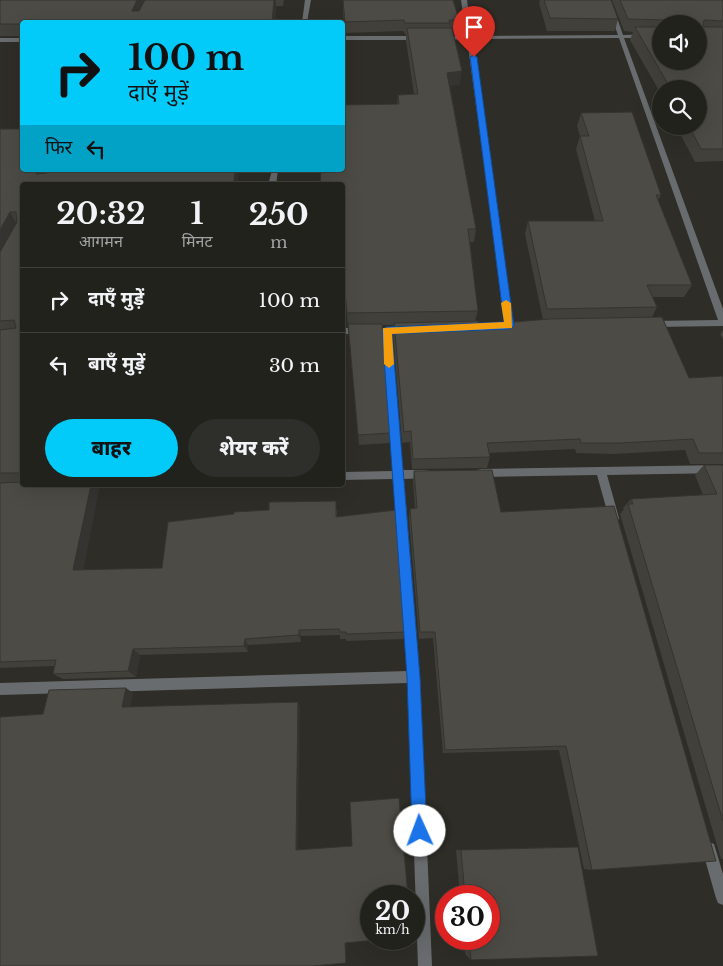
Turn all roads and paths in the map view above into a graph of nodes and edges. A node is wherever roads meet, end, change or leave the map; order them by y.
1 (308, 0) edge
2 (464, 0) edge
3 (608, 0) edge
4 (304, 20) edge
5 (652, 36) edge
6 (621, 37) junction
7 (345, 38) edge
8 (471, 38) junction
9 (0, 40) edge
10 (20, 40) edge
11 (723, 322) edge
12 (644, 324) edge
13 (519, 326) edge
14 (345, 331) edge
15 (723, 469) edge
16 (600, 470) junction
17 (466, 473) edge
18 (398, 474) junction
19 (436, 474) edge
20 (345, 476) edge
21 (617, 527) edge
22 (414, 677) junction
23 (0, 689) edge
24 (707, 841) edge
25 (723, 898) edge
26 (425, 966) edge

1 - 4 street
2 - 8 street
3 - 6 street
5 - 6 street
6 - 8 street
6 - 11 street
7 - 8 street
8 - 13 street
9 - 10 street
11 - 12 street
14 - 18 street
15 - 16 street
16 - 17 street
16 - 21 street
18 - 19 street
18 - 20 street
18 - 22 street
22 - 23 street
22 - 26 street
24 - 25 street

